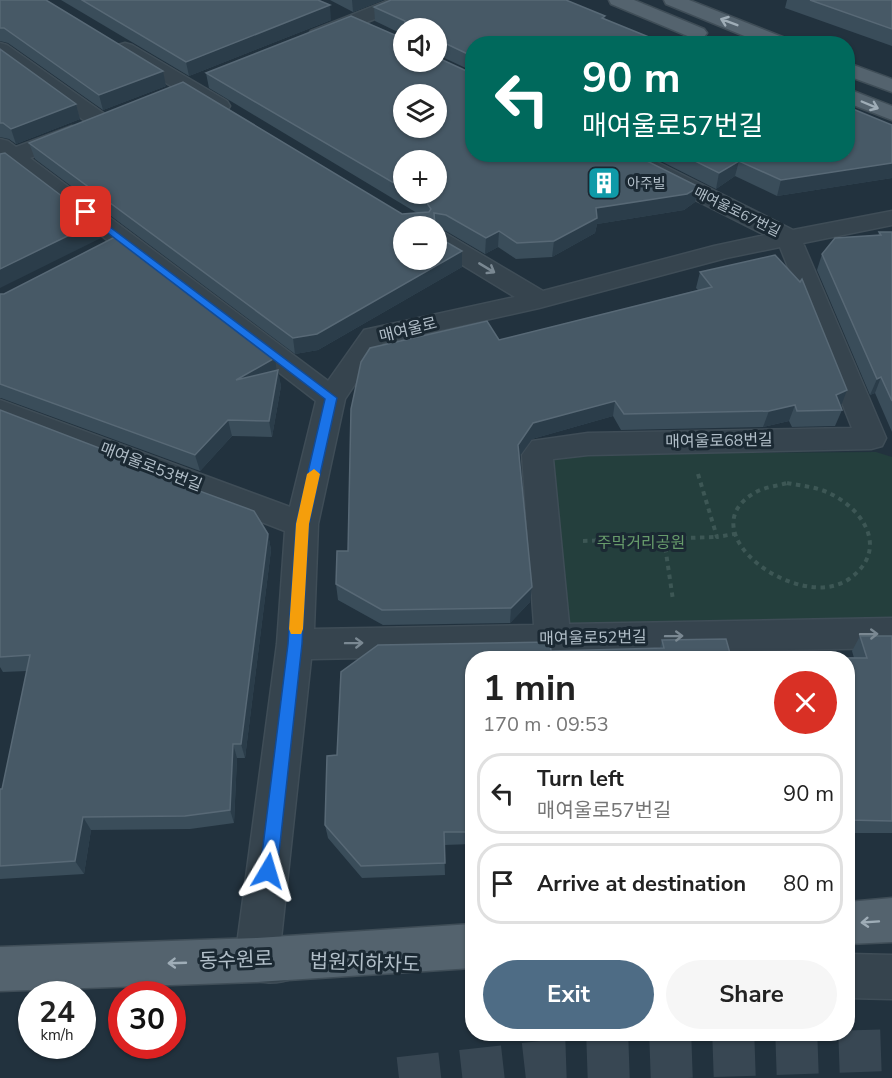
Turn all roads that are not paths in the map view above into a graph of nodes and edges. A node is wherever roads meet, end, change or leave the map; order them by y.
1 (405, 0) edge
2 (618, 0) edge
3 (673, 0) edge
4 (332, 10) dead end
5 (353, 21) junction
6 (373, 31) edge
7 (705, 36) edge
8 (763, 36) edge
9 (111, 41) edge
10 (298, 43) edge
11 (0, 49) edge
12 (855, 72) edge
13 (210, 79) edge
14 (892, 86) edge
15 (188, 87) junction
16 (166, 96) edge
17 (855, 98) edge
18 (123, 113) edge
19 (892, 114) edge
20 (238, 118) edge
21 (101, 122) junction
22 (4, 155) edge
23 (638, 162) edge
24 (892, 218) edge
25 (788, 237) junction
26 (447, 245) edge
27 (539, 300) junction
28 (331, 398) junction
29 (0, 410) edge
30 (302, 524) junction
31 (892, 633) edge
32 (553, 639) junction
33 (295, 644) junction
34 (892, 920) edge
35 (855, 923) edge
36 (465, 946) edge
37 (257, 960) junction
38 (465, 966) edge
39 (0, 969) edge
40 (855, 976) edge
41 (892, 977) edge

1 - 5 street
2 - 7 main road
8 -> 3 main road
4 - 5 street
5 - 6 street
5 - 10 street
9 - 15 street
11 - 21 street
12 - 14 main road
13 - 15 street
15 - 16 street
15 - 20 street
17 -> 19 main road
18 - 21 street
21 - 22 street
22 - 28 street
23 - 25 street, 매여울로67번길
24 - 25 street, 매여울로
25 - 27 street, 매여울로
25 - 32 street, 매여울로68번길
26 -> 27 street
27 - 28 street, 매여울로
28 - 30 street, 매여울로
29 - 30 street, 매여울로53번길
30 - 33 street, 매여울로
32 -> 31 street, 매여울로52번길
33 -> 32 street, 매여울로52번길
33 - 37 street, 매여울로
34 -> 35 main road
36 - 37 main road, 동수원로
37 - 38 street, 법원지하차도
37 -> 39 main road, 동수원로
40 - 41 street

